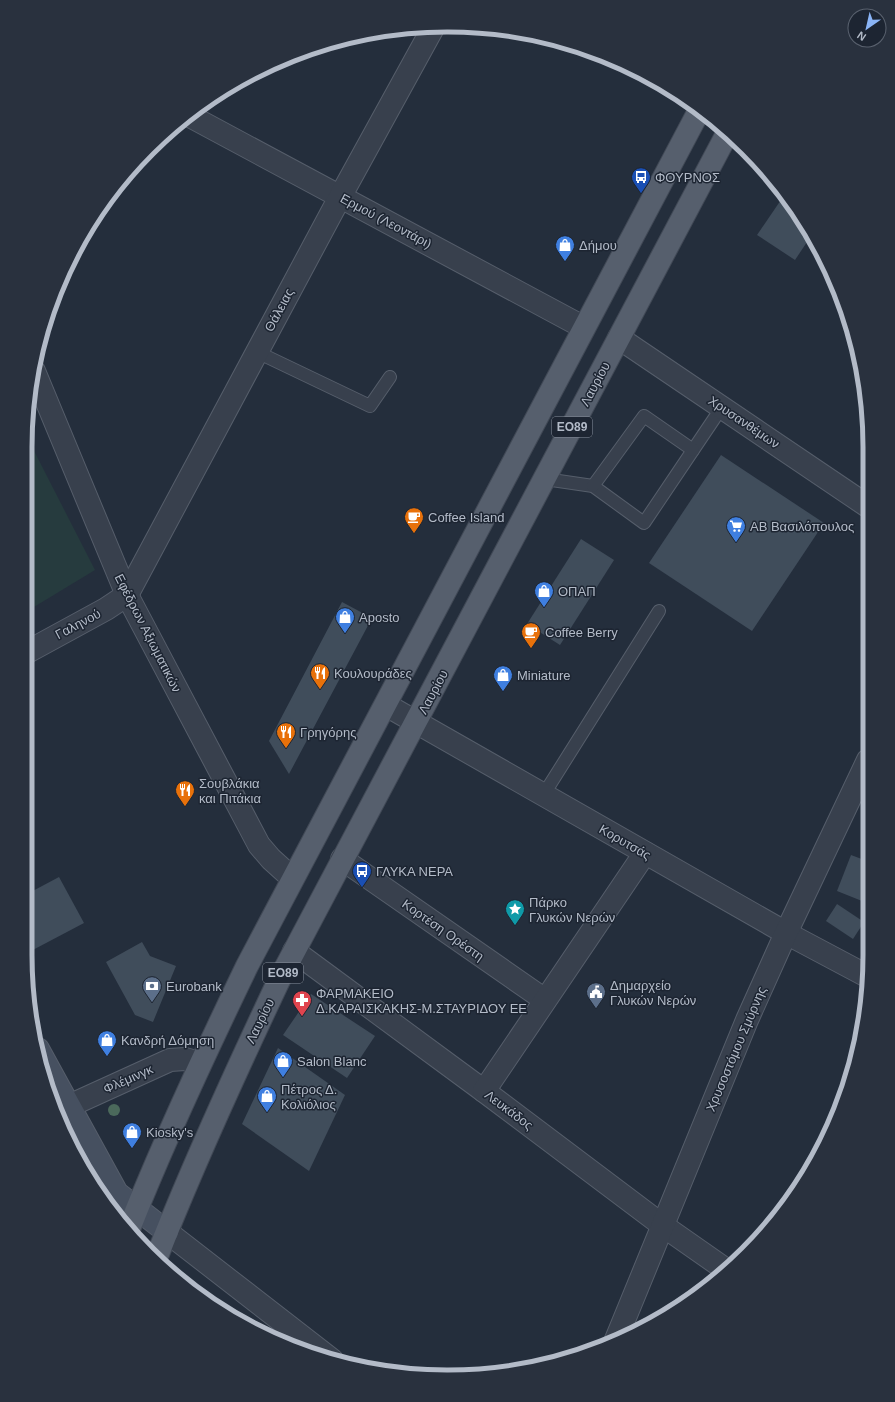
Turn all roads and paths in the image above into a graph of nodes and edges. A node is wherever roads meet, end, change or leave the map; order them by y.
1 (430, 33) edge
2 (696, 115) edge
3 (194, 118) edge
4 (725, 138) edge
5 (340, 196) junction
6 (583, 327) junction
7 (619, 338) junction
8 (257, 352) junction
9 (390, 377) dead end
10 (38, 380) edge
11 (722, 407) junction
12 (693, 450) junction
13 (545, 479) junction
14 (593, 486) junction
15 (863, 503) edge
16 (127, 595) junction
17 (659, 611) dead end
18 (32, 649) edge
19 (386, 705) junction
20 (417, 722) junction
21 (863, 771) edge
22 (544, 794) junction
23 (645, 853) junction
24 (342, 860) junction
25 (292, 878) junction
26 (786, 933) junction
27 (294, 951) junction
28 (862, 974) edge
29 (544, 1000) junction
30 (200, 1063) junction
31 (53, 1083) edge
32 (484, 1091) junction
33 (63, 1108) edge
34 (137, 1209) junction
35 (131, 1223) edge
36 (662, 1225) junction
37 (167, 1232) junction
38 (159, 1253) edge
39 (721, 1267) edge
40 (619, 1333) edge
41 (315, 1348) edge

1 - 5 street, Θάλειας
2 - 6 main road, ΕΟ89
3 - 5 street, Ερμού (Λεοντάρι)
4 - 7 main road, Λαυρίου / ΕΟ89
5 - 6 street, Ερμού (Λεοντάρι)
5 - 8 street, Θάλειας
6 - 19 main road, ΕΟ89
7 - 11 street, Χρυσανθέμων
7 - 13 main road, Λαυρίου / ΕΟ89
8 - 9 lane
8 - 16 street, Θάλειας
10 - 16 street, Εφέδρων Αξιωματικών
11 - 12 lane
11 - 15 street, Χρυσανθέμων
12 - 14 lane
12 - 14 lane
13 - 14 lane
13 - 20 main road, Λαυρίου / ΕΟ89
16 - 18 street, Γαληνού
16 - 25 street, Εφέδρων Αξιωματικών
17 - 22 lane
19 - 20 street, Κορυτσάς
19 - 25 main road, ΕΟ89
20 - 22 street, Κορυτσάς
20 - 24 main road, Λαυρίου / ΕΟ89
21 - 26 street, Χρυσοστόμου Σμύρνης
22 - 23 street, Κορυτσάς
23 - 26 street, Κορυτσάς
23 - 29 street
24 - 27 main road, Λαυρίου / ΕΟ89
24 - 29 street, Κορτέση Ορέστη
25 - 30 main road, ΕΟ89
26 - 28 street, Κορυτσάς
26 - 36 street, Χρυσοστόμου Σμύρνης
27 - 32 street, Λευκάδος
27 - 37 main road, Λαυρίου / ΕΟ89
29 - 32 street
30 - 33 street, Φλέμινγκ
30 - 34 main road, ΕΟ89
31 - 33 street
32 - 36 street, Λευκάδος
33 - 34 street
34 - 35 main road, ΕΟ89
34 - 37 street
36 - 39 street, Λευκάδος
36 - 40 street, Χρυσοστόμου Σμύρνης
37 - 38 main road, Λαυρίου / ΕΟ89
37 - 41 street

